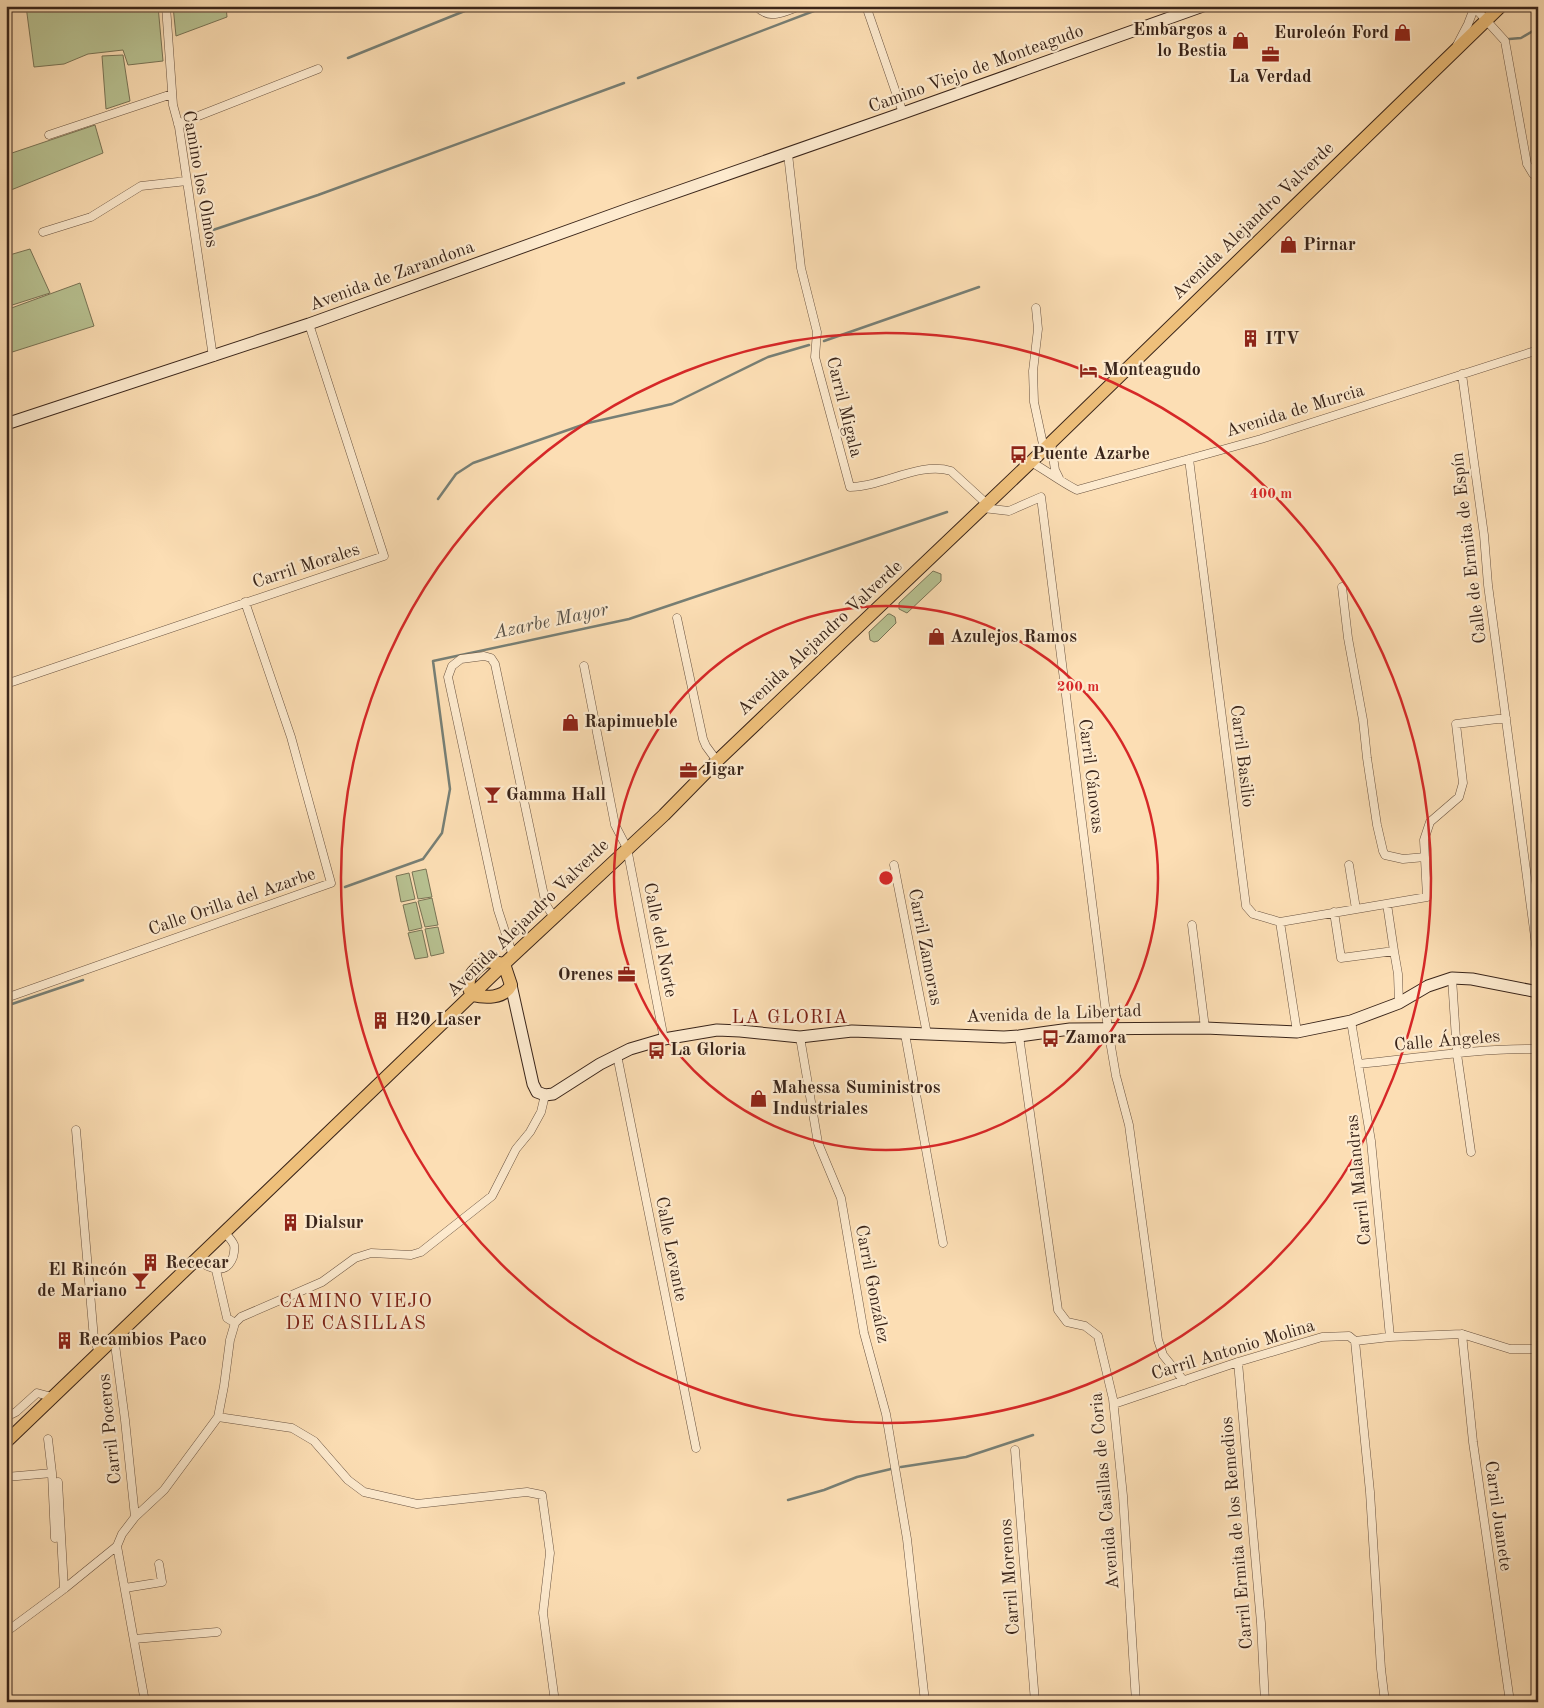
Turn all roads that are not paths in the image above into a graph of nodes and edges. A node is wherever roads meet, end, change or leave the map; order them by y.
1 (166, 6) edge
2 (756, 6) edge
3 (800, 6) edge
4 (866, 6) edge
5 (1204, 6) edge
6 (1475, 7) edge
7 (1492, 12) edge
8 (1453, 52) junction
9 (318, 69) dead end
10 (172, 94) junction
11 (903, 113) junction
12 (178, 124) junction
13 (49, 135) dead end
14 (788, 154) junction
15 (1538, 176) edge
16 (187, 181) junction
17 (43, 232) dead end
18 (1036, 308) dead end
19 (309, 324) junction
20 (1538, 350) edge
21 (213, 356) junction
22 (1462, 374) junction
23 (6, 424) edge
24 (1047, 446) junction
25 (1189, 459) junction
26 (1031, 462) junction
27 (1060, 482) junction
28 (985, 506) junction
29 (1342, 587) dead end
30 (245, 602) junction
31 (677, 618) dead end
32 (584, 666) dead end
33 (6, 684) edge
34 (1506, 718) junction
35 (717, 761) junction
36 (627, 848) junction
37 (1425, 857) junction
38 (894, 865) dead end
39 (1349, 865) dead end
40 (1387, 904) junction
41 (1356, 909) junction
42 (1334, 912) junction
43 (554, 917) junction
44 (1280, 922) junction
45 (1192, 925) dead end
46 (1394, 951) junction
47 (508, 960) junction
48 (1538, 960) edge
49 (1452, 978) junction
50 (511, 985) junction
51 (1538, 992) edge
52 (472, 994) junction
53 (496, 996) junction
54 (6, 998) edge
55 (1399, 1003) junction
56 (515, 1004) junction
57 (1351, 1021) junction
58 (1205, 1028) junction
59 (1108, 1029) junction
60 (1296, 1032) junction
61 (905, 1034) junction
62 (927, 1034) junction
63 (1019, 1036) junction
64 (800, 1037) junction
65 (664, 1038) junction
66 (1538, 1049) edge
67 (1457, 1054) junction
68 (617, 1055) junction
69 (1359, 1064) junction
70 (545, 1095) junction
71 (76, 1130) dead end
72 (1471, 1152) dead end
73 (224, 1232) junction
74 (943, 1243) dead end
75 (197, 1258) junction
76 (216, 1270) junction
77 (235, 1323) junction
78 (1462, 1334) junction
79 (114, 1337) junction
80 (1390, 1337) junction
81 (1354, 1341) junction
82 (1538, 1349) edge
83 (99, 1352) junction
84 (1238, 1362) junction
85 (1184, 1381) junction
86 (52, 1397) junction
87 (1114, 1404) junction
88 (6, 1417) edge
89 (218, 1417) junction
90 (48, 1439) dead end
91 (6, 1442) edge
92 (696, 1448) dead end
93 (1016, 1450) dead end
94 (52, 1474) junction
95 (6, 1477) edge
96 (58, 1482) dead end
97 (135, 1517) junction
98 (55, 1538) dead end
99 (117, 1546) junction
100 (159, 1564) dead end
101 (125, 1588) junction
102 (64, 1589) junction
103 (6, 1632) edge
104 (217, 1632) dead end
105 (134, 1639) junction
106 (146, 1702) edge
107 (555, 1702) edge
108 (925, 1702) edge
109 (1035, 1702) edge
110 (1136, 1702) edge
111 (1265, 1702) edge
112 (1385, 1702) edge
113 (1510, 1702) edge

1 - 10 street, Camino los Olmos
2 - 3 street
4 - 11 street
5 - 11 street, Camino Viejo de Monteagudo
6 - 7 street
6 - 8 street
7 - 8 main road, Avenida Alejandro Valverde
7 - 15 street
8 - 24 main road, Avenida Alejandro Valverde
9 - 12 street
10 - 12 street, Camino los Olmos
10 - 13 street
11 - 14 street, Camino Viejo de Monteagudo
12 - 16 street, Camino los Olmos
14 - 19 street, Avenida de Zarandona
14 - 28 street, Carril Migala
16 - 17 street
16 - 21 street, Camino los Olmos
18 - 24 street
19 - 21 street, Avenida de Zarandona
19 - 30 street, Carril Morales
20 - 22 street, Avenida de Murcia
21 - 23 street, Avenida de Zarandona
22 - 25 street, Avenida de Murcia
22 - 34 street, Calle de Ermita de Espín
24 - 26 main road, Avenida Alejandro Valverde
24 - 27 street
25 - 27 street, Avenida de Murcia
25 - 44 street, Carril Basilio
26 - 27 street, Avenida de Murcia
26 - 28 main road, Avenida Alejandro Valverde
28 - 35 main road, Avenida Alejandro Valverde
28 - 59 street, Carril Cánovas
29 - 37 street
30 - 33 street, Carril Morales
30 - 54 street, Calle Orilla del Azarbe
31 - 35 street
32 - 36 street, Calle del Norte
34 - 37 street
34 - 48 street, Calle de Ermita de Espín
35 - 36 main road, Avenida Alejandro Valverde
36 - 43 main road, Avenida Alejandro Valverde
36 - 65 street, Calle del Norte
37 - 40 street
38 - 62 street, Carril Zamoras
39 - 41 street
40 - 41 street
40 - 46 street
41 - 42 street
42 - 44 street
42 - 46 street
43 - 47 main road, Avenida Alejandro Valverde
43 - 47 street
44 - 60 street
45 - 58 street
46 - 55 street
47 - 50 main road
47 - 52 main road, Avenida Alejandro Valverde
49 - 51 street, Avenida de la Libertad
49 - 55 street, Avenida de la Libertad
49 - 67 street
50 - 53 main road
50 - 56 street
52 - 53 main road
52 - 73 main road, Avenida Alejandro Valverde
53 - 56 street
55 - 57 street, Avenida de la Libertad
56 - 70 street
57 - 60 street, Avenida de la Libertad
57 - 69 street, Carril Malandras
58 - 59 street, Avenida de la Libertad
58 - 60 street, Avenida de la Libertad
59 - 63 street, Avenida de la Libertad
59 - 85 street, Carril Cánovas
61 - 62 street, Avenida de la Libertad
61 - 64 street, Avenida de la Libertad
61 - 74 street
62 - 63 street, Avenida de la Libertad
63 - 87 street, Avenida Casillas de Coria
64 - 65 street, Avenida de la Libertad
64 - 108 street, Carril González
65 - 68 street, Avenida de la Libertad
66 - 67 street, Calle Ángeles
67 - 69 street, Calle Ángeles
67 - 72 street
68 - 70 street, Avenida de la Libertad
68 - 92 street, Calle Levante
69 - 80 street, Carril Malandras
70 - 77 street
71 - 83 street
73 - 75 main road, Avenida Alejandro Valverde
73 - 76 street
75 - 76 street
75 - 79 main road, Avenida Alejandro Valverde
76 - 77 street
77 - 89 street
78 - 80 street, Carril Antonio Molina
78 - 82 street, Carril Antonio Molina
78 - 113 street, Carril Juanete
79 - 83 main road, Avenida Alejandro Valverde
79 - 97 street, Carril Poceros
80 - 81 street, Carril Antonio Molina
81 - 84 street, Carril Antonio Molina
81 - 112 street
83 - 86 main road, Avenida Alejandro Valverde
84 - 85 street, Carril Antonio Molina
84 - 111 street, Carril Ermita de los Remedios
85 - 87 street, Carril Antonio Molina
86 - 88 street
86 - 91 main road, Avenida Alejandro Valverde
87 - 110 street, Avenida Casillas de Coria
89 - 97 street
89 - 107 street
90 - 94 street
93 - 109 street, Carril Morenos
94 - 95 street
94 - 98 street
96 - 102 street
97 - 99 street
99 - 101 street
99 - 102 street
100 - 101 street
101 - 105 street
102 - 103 street
104 - 105 street
105 - 106 street

